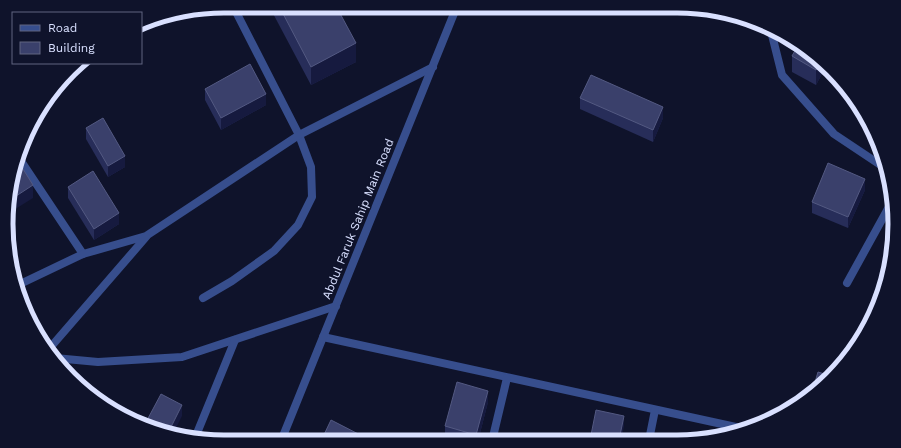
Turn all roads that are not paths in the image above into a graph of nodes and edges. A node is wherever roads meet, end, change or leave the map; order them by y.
1 (237, 13) edge
2 (454, 13) edge
3 (772, 36) edge
4 (433, 67) junction
5 (299, 136) junction
6 (22, 162) edge
7 (880, 164) edge
8 (888, 209) edge
9 (146, 236) junction
10 (83, 254) junction
11 (21, 283) edge
12 (847, 283) dead end
13 (203, 298) dead end
14 (336, 306) junction
15 (323, 337) junction
16 (235, 340) junction
17 (52, 345) edge
18 (62, 359) edge
19 (507, 378) junction
20 (655, 410) junction
21 (734, 427) edge
22 (197, 433) edge
23 (283, 435) edge
24 (493, 435) edge
25 (650, 435) edge

1 - 5 street
2 - 4 street, Abdul Faruk Sahip Main Road
3 - 7 street
4 - 5 street
4 - 14 street, Abdul Faruk Sahip Main Road
5 - 9 street
5 - 13 street
6 - 10 street
8 - 12 street
9 - 10 street
9 - 17 street
10 - 11 street
14 - 15 street, Abdul Faruk Sahip Main Road
14 - 16 street
15 - 19 street
15 - 23 street, Abdul Faruk Sahip Main Road
16 - 18 street
16 - 22 street
19 - 20 street
19 - 24 street
20 - 21 street
20 - 25 street

